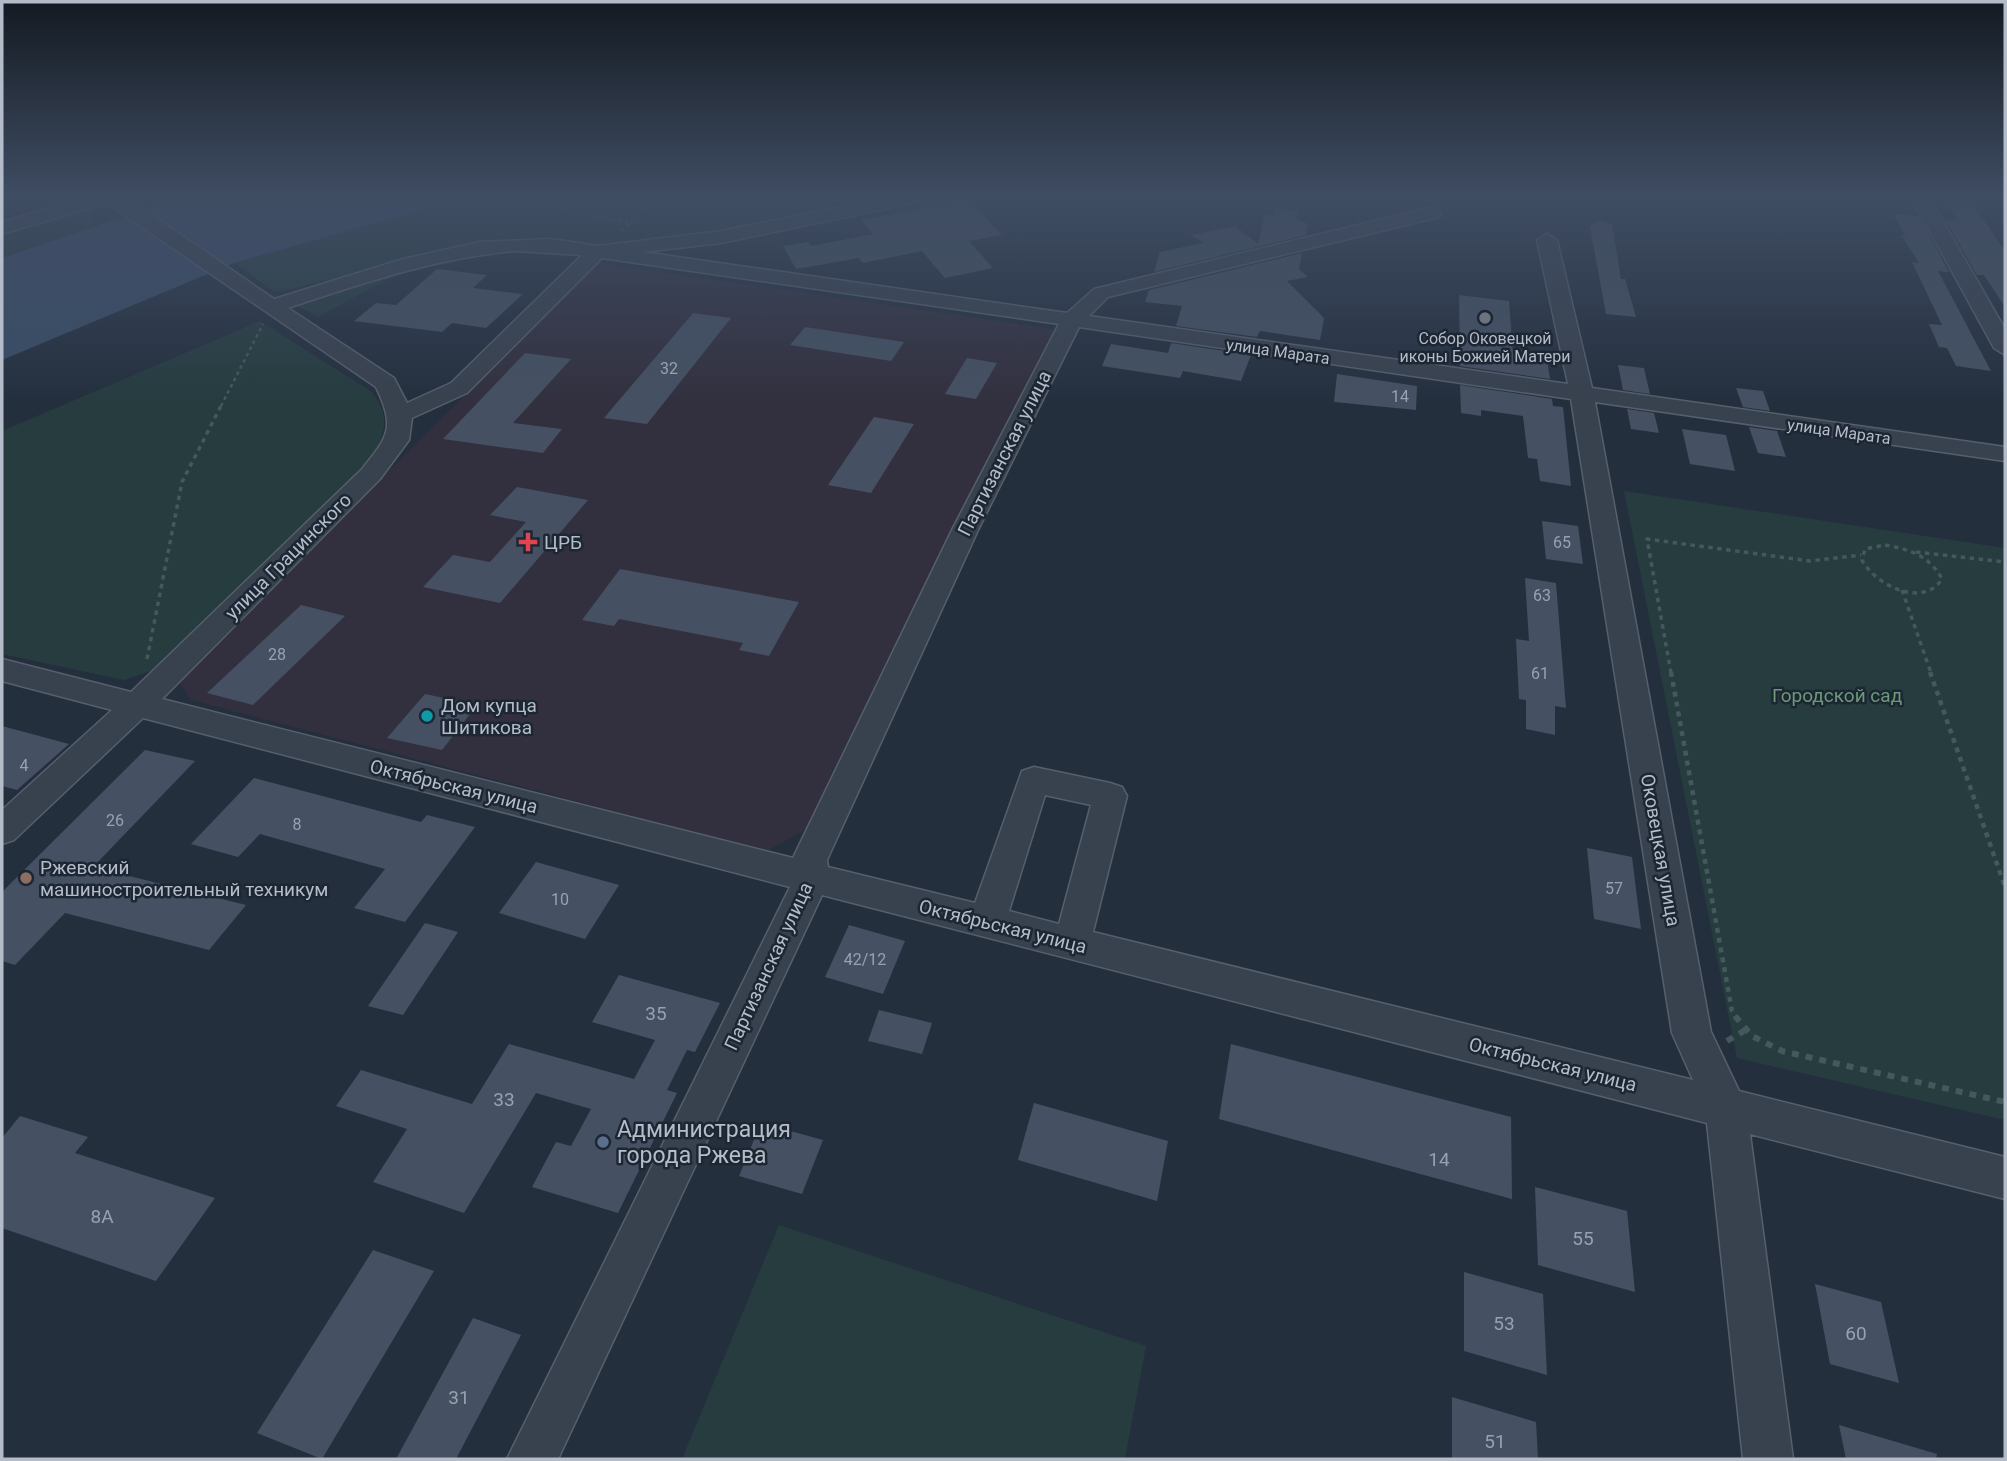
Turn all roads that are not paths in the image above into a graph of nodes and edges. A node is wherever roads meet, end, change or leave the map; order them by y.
1 (209, 265) edge
2 (411, 265) edge
3 (584, 265) edge
4 (684, 265) edge
5 (1216, 265) edge
6 (1553, 265) edge
7 (1958, 265) edge
8 (696, 267) joint
9 (272, 306) junction
10 (1071, 321) junction
11 (2005, 348) edge
12 (1582, 395) junction
13 (402, 414) junction
14 (2005, 454) edge
15 (2, 670) edge
16 (137, 705) junction
17 (2, 830) edge
18 (811, 878) junction
19 (987, 922) junction
20 (1072, 943) junction
21 (1726, 1108) junction
22 (2005, 1178) edge
23 (532, 1459) edge
24 (1769, 1459) edge

1 - 9 street
2 - 9 street, улица Марата
3 - 13 street
4 - 8 street, улица Марата
5 - 10 street
6 - 12 street, Оковецкая улица
7 - 11 street
8 - 10 street, улица Марата
9 - 13 street
10 - 12 street, улица Марата
10 - 18 street, Партизанская улица
12 - 14 street, улица Марата
12 - 21 street, Оковецкая улица
13 - 16 street, улица Грацинского
15 - 16 street, Октябрьская улица
16 - 17 street, улица Грацинского
16 - 18 street, Октябрьская улица
18 - 19 street, Октябрьская улица
18 - 23 street, Партизанская улица
19 - 20 street, Октябрьская улица
19 - 20 street
20 - 21 street, Октябрьская улица
21 - 22 street, Октябрьская улица
21 - 24 street, Оковецкая улица

